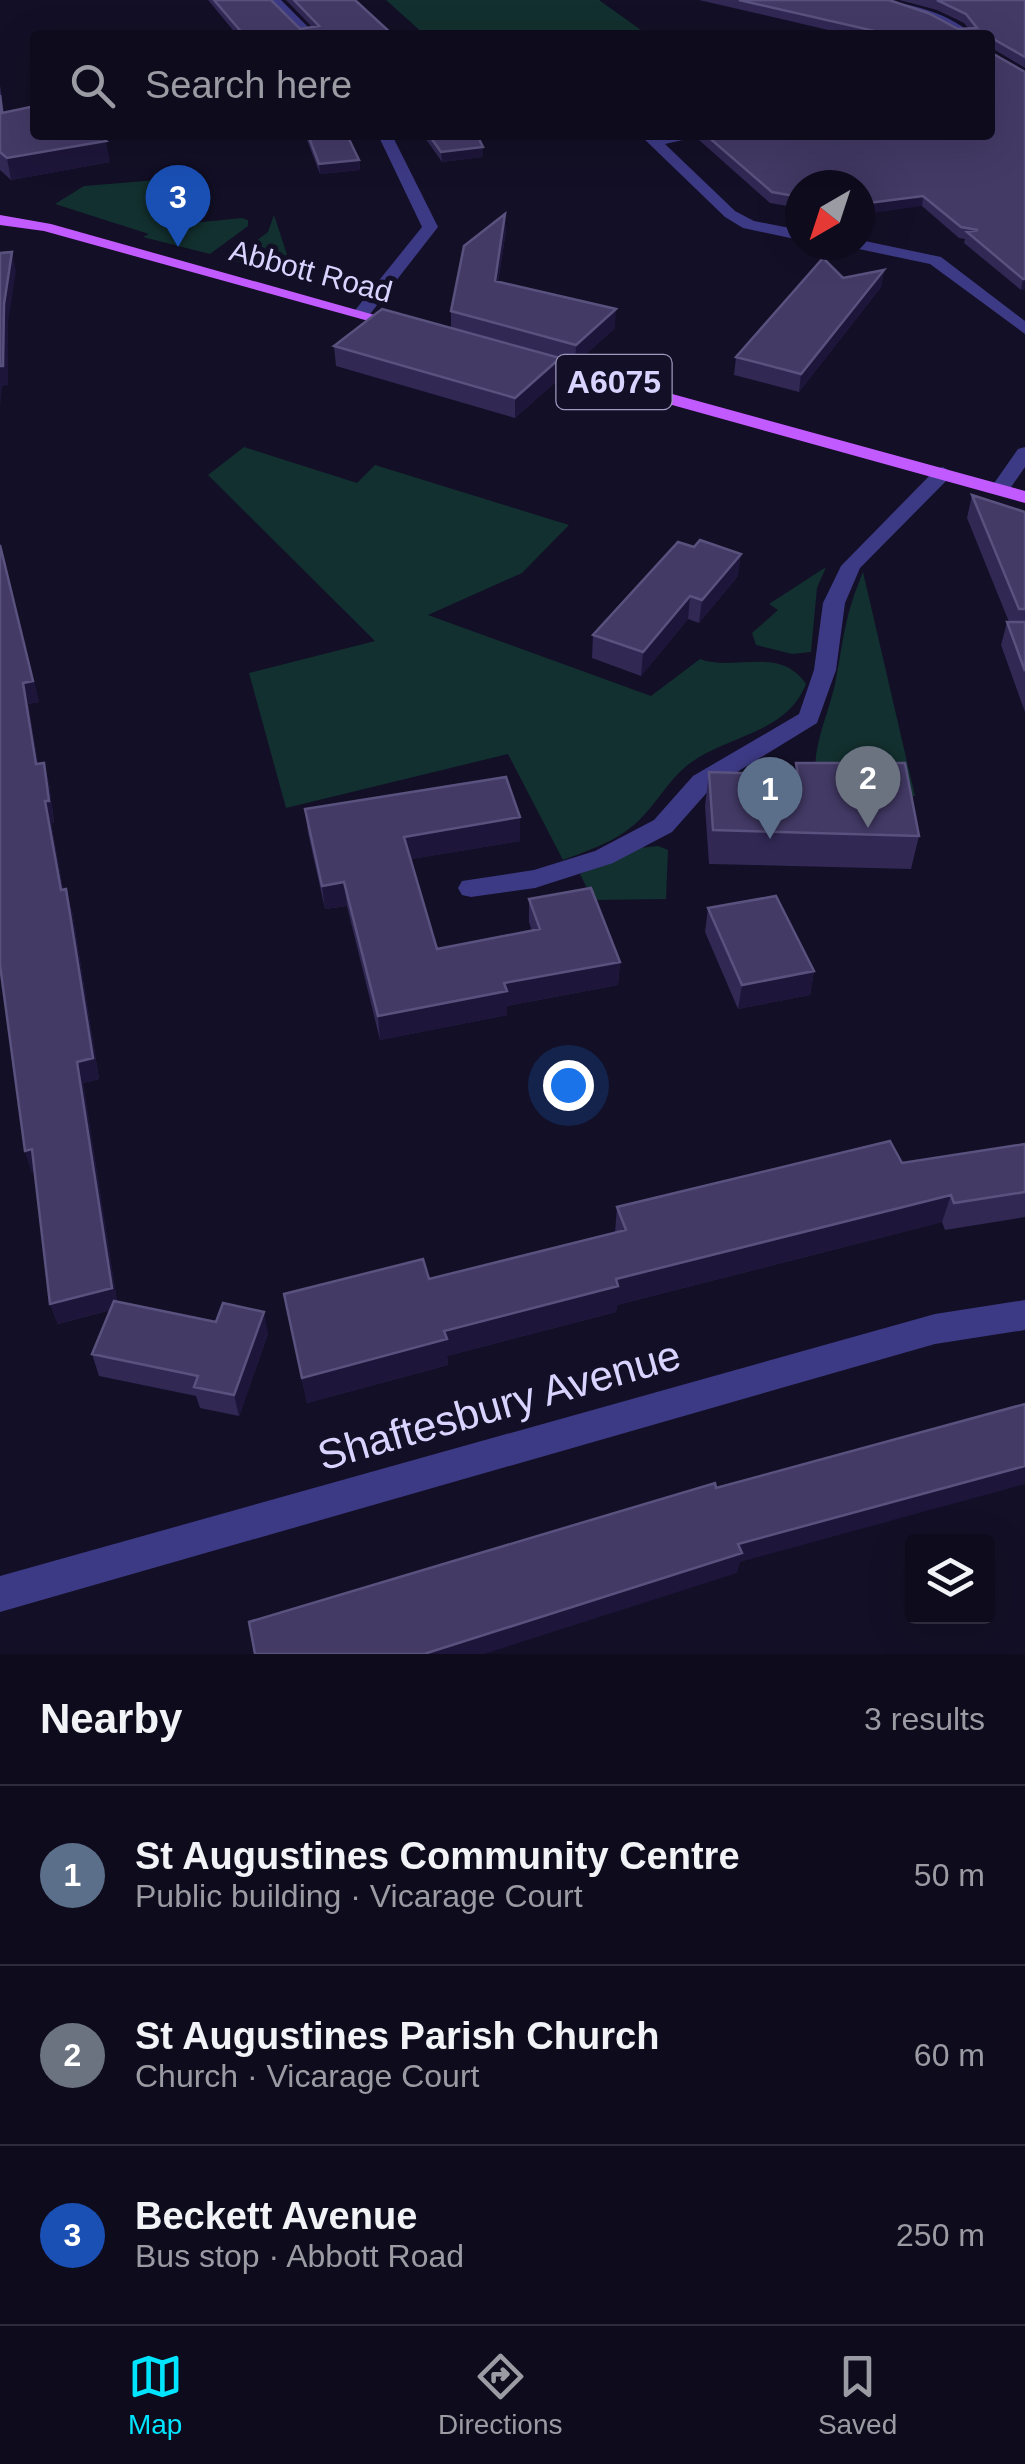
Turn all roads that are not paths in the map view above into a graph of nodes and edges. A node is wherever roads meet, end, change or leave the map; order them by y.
1 (274, 0) edge
2 (869, 0) edge
3 (305, 30) edge
4 (960, 30) edge
5 (387, 140) edge
6 (652, 140) edge
7 (0, 205) edge
8 (0, 220) edge
9 (45, 227) junction
10 (785, 232) edge
11 (875, 248) edge
12 (362, 314) junction
13 (1025, 329) edge
14 (424, 331) edge
15 (512, 355) edge
16 (1025, 453) edge
17 (943, 472) junction
18 (1000, 489) junction
19 (1025, 497) edge
20 (471, 888) dead end
21 (1025, 1315) edge
22 (0, 1594) edge

1 - 3 street
2 - 4 street
5 - 12 street
6 - 10 street
7 - 9 main road, Abbott Road
8 - 9 main road, Abbott Road
9 - 12 main road, Abbott Road
11 - 13 street
12 - 14 main road, Abbott Road
15 - 17 main road, A6075
16 - 18 street
17 - 18 main road, A6075
17 - 20 street
18 - 19 main road, A6075
21 - 22 street, Shaftesbury Avenue

